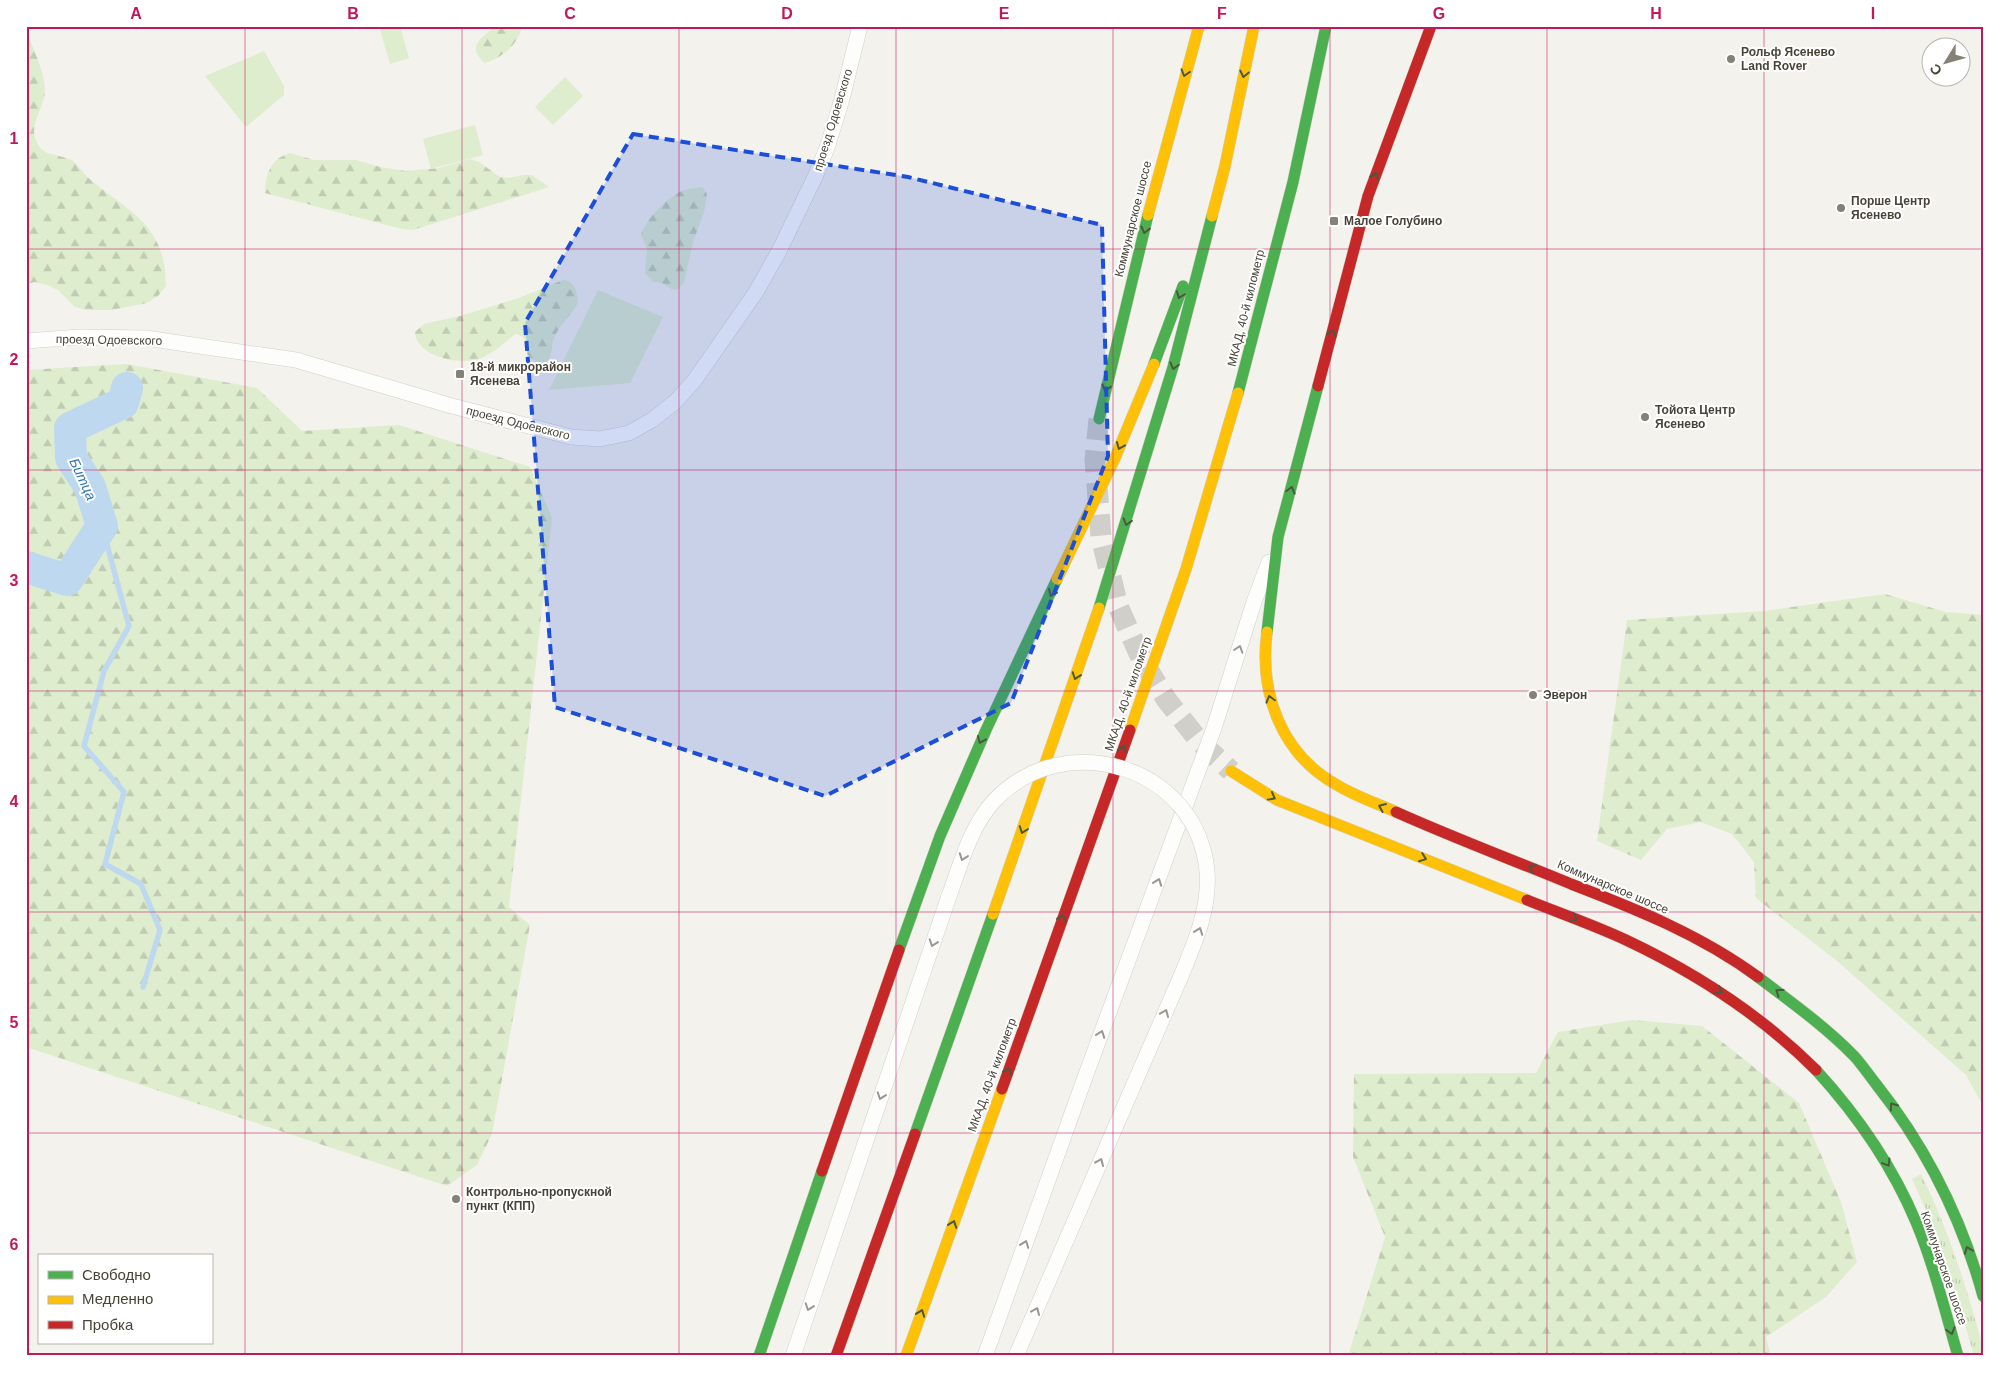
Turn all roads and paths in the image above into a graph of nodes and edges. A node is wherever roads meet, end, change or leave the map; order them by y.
1 (860, 26) edge
2 (1199, 26) edge
3 (1254, 26) edge
4 (1326, 26) edge
5 (1431, 26) edge
6 (1216, 200) junction
7 (26, 341) edge
8 (1099, 419) tunnel mouth
9 (1278, 538) junction
10 (1231, 771) tunnel mouth
11 (1983, 1296) edge
12 (759, 1356) edge
13 (793, 1356) edge
14 (836, 1356) edge
15 (906, 1356) edge
16 (985, 1356) edge
17 (1016, 1356) edge
18 (1958, 1356) edge

1 - 7 street, проезд Одоевского
2 -> 8 main road, Коммунарское шоссе
3 -> 6 main road
15 -> 4 main road, МКАД, 40-й километр
9 -> 5 main road, Коммунарское шоссе
6 -> 12 main road
6 -> 14 main road
11 -> 9 main road, Коммунарское шоссе
16 -> 9 street
10 -> 18 main road, Коммунарское шоссе
17 -> 13 street, bridge

